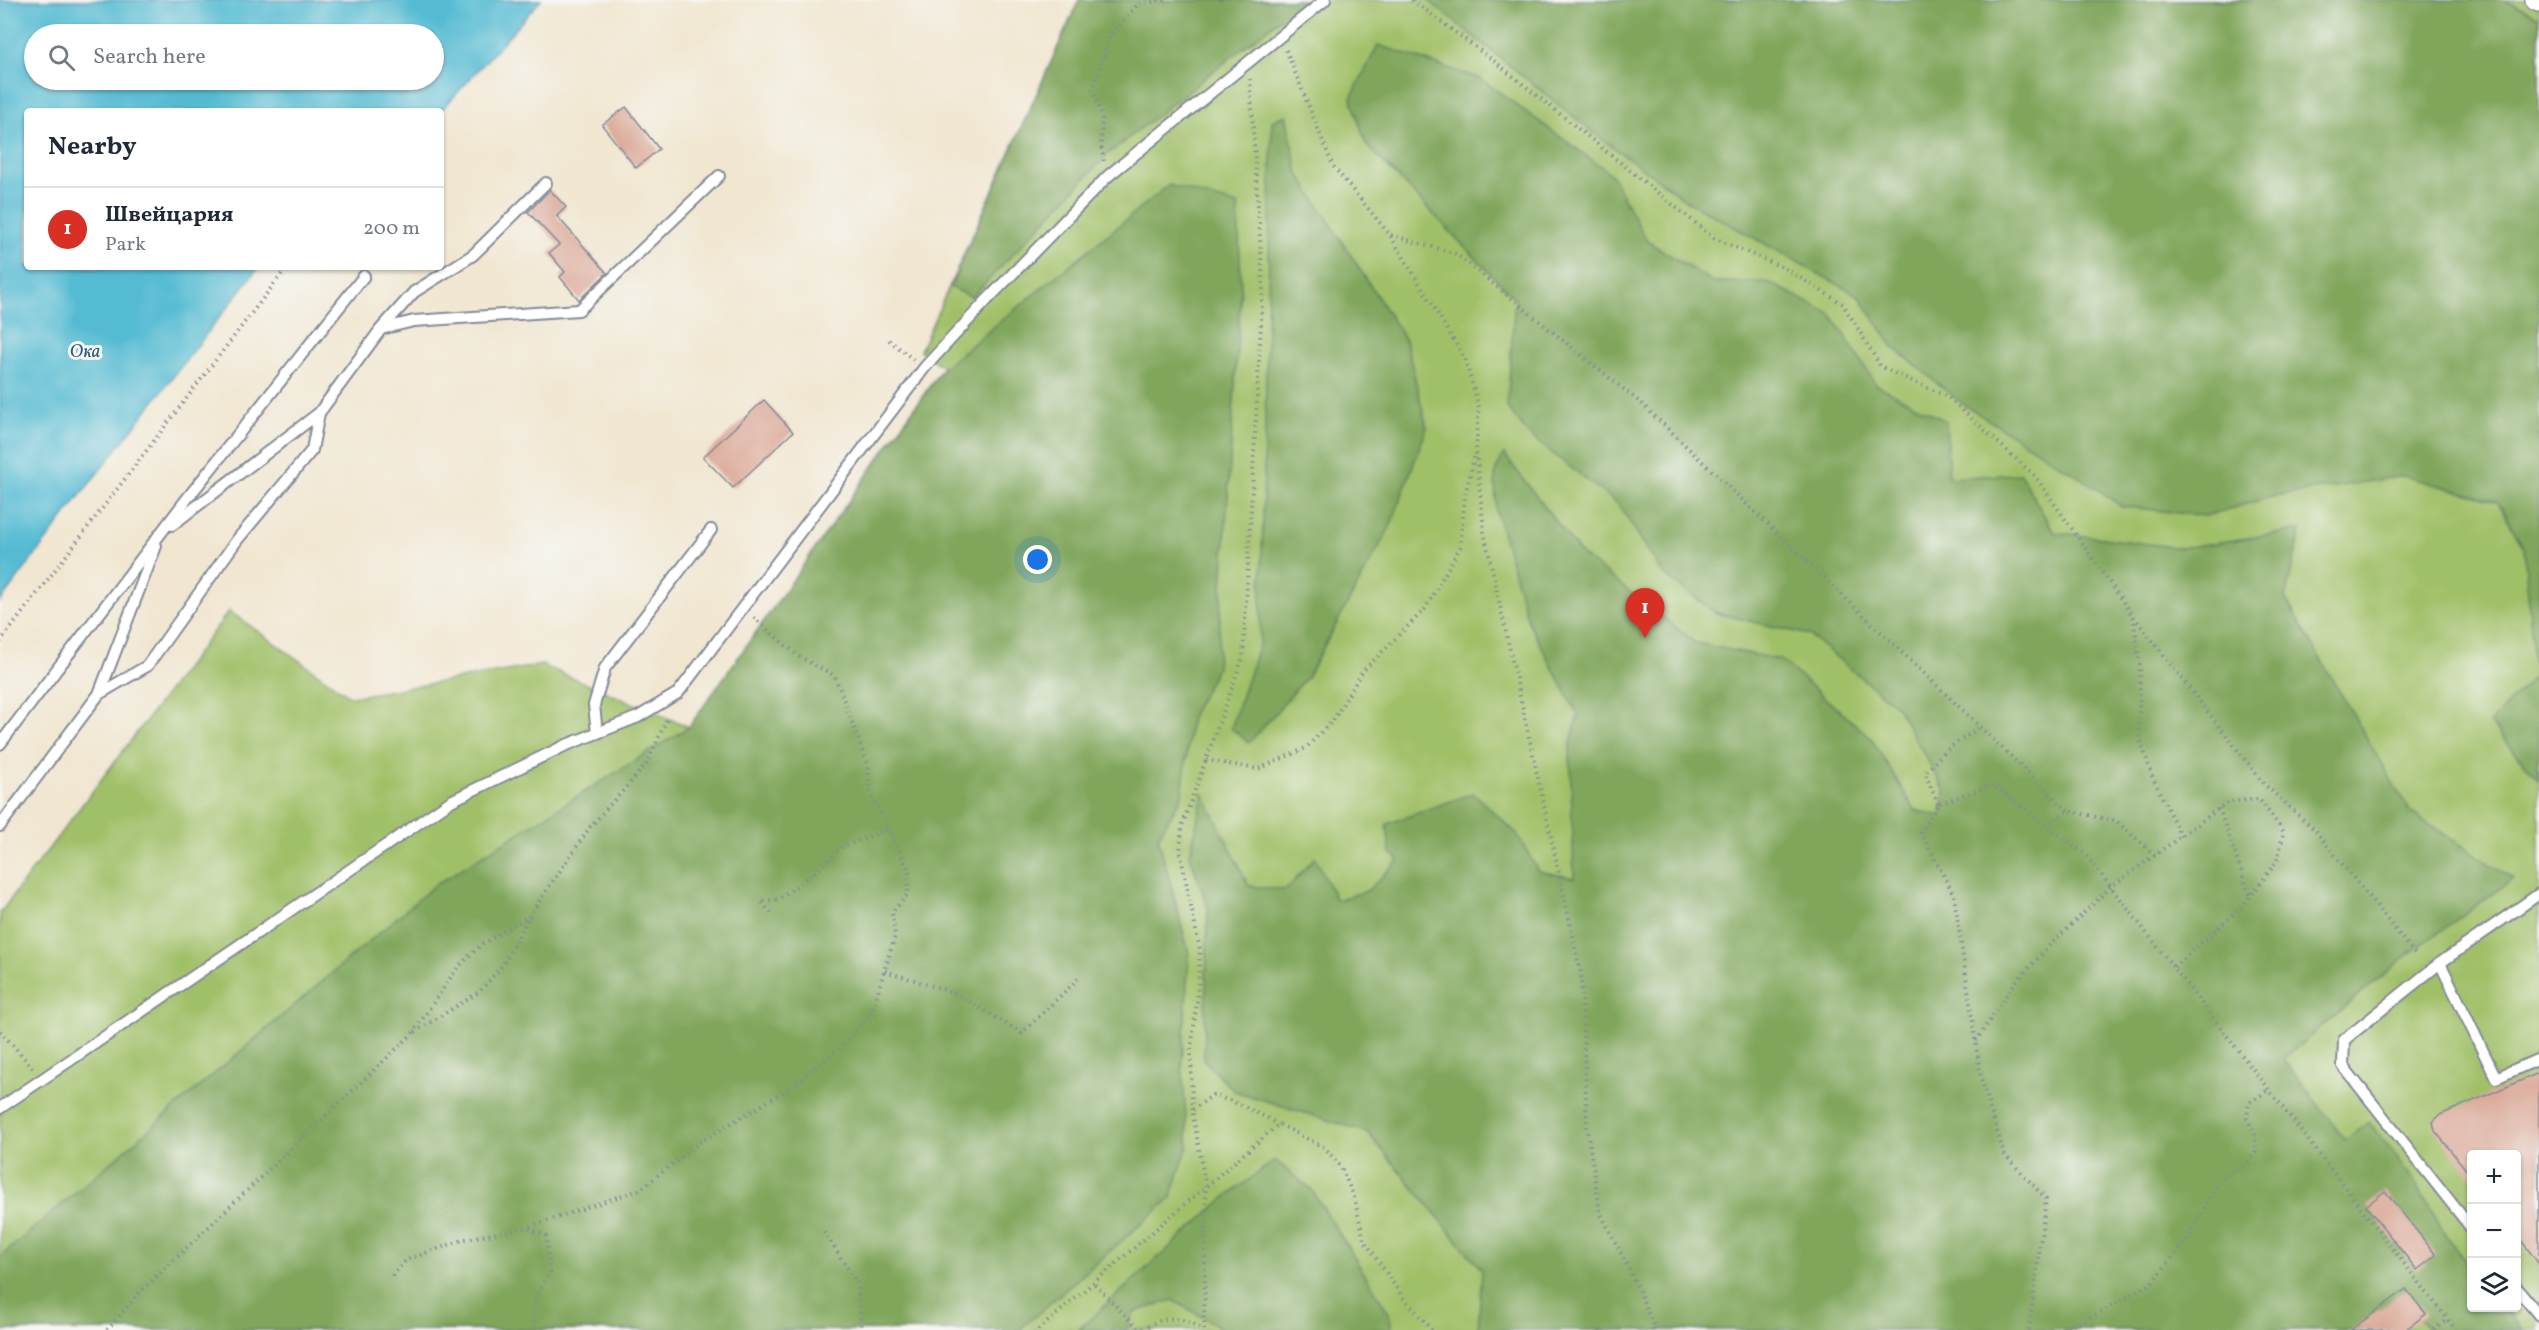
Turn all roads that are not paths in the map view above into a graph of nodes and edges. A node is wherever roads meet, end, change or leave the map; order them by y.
1 (1325, 0) edge
2 (719, 176) dead end
3 (546, 183) dead end
4 (364, 276) dead end
5 (381, 329) junction
6 (319, 414) junction
7 (711, 530) dead end
8 (161, 533) junction
9 (99, 694) junction
10 (597, 733) junction
11 (0, 744) edge
12 (0, 826) edge
13 (2539, 894) edge
14 (2440, 963) junction
15 (2539, 1059) edge
16 (0, 1108) edge
17 (2467, 1223) edge
18 (2521, 1292) edge
19 (2539, 1315) edge

1 - 10 lane
2 - 5 lane
3 - 5 lane
4 - 8 lane
5 - 6 lane
6 - 8 lane
6 - 9 lane
7 - 10 lane
8 - 9 lane
8 - 11 lane
9 - 12 lane
10 - 16 lane
13 - 14 lane
14 - 15 lane
14 - 17 lane
18 - 19 lane

